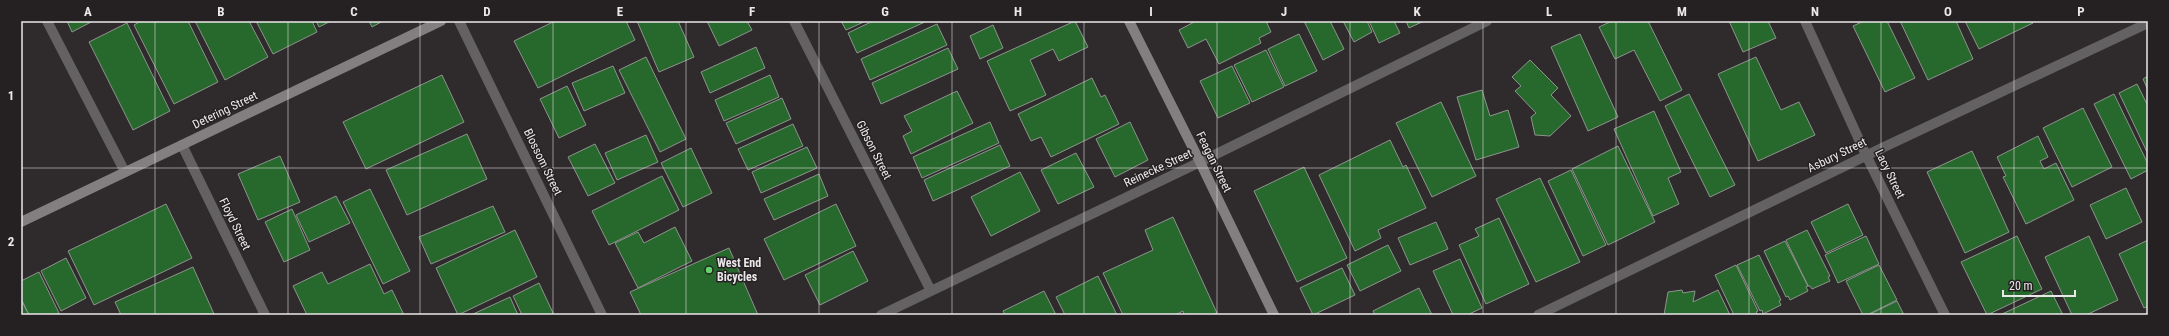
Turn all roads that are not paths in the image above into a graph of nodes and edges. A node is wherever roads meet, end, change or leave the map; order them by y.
1 (47, 21) edge
2 (441, 21) edge
3 (460, 21) edge
4 (794, 21) edge
5 (1129, 21) edge
6 (1804, 21) edge
7 (1481, 22) edge
8 (2148, 23) edge
9 (182, 144) junction
10 (1866, 155) junction
11 (1200, 162) junction
12 (126, 172) junction
13 (21, 222) edge
14 (931, 291) junction
15 (265, 315) edge
16 (602, 315) edge
17 (881, 315) edge
18 (1274, 315) edge
19 (1538, 315) edge
20 (1945, 315) edge

1 - 12 street
2 - 9 street, Detering Street
3 - 16 street, Blossom Street
4 - 14 street, Gibson Street
5 - 11 street, Feagan Street
6 - 10 street, Lacy Street
7 - 11 street, Reinecke Street
8 - 10 street, Asbury Street
9 - 12 street, Detering Street
9 - 15 street, Floyd Street
10 - 19 street, Asbury Street
10 - 20 street, Lacy Street
11 - 14 street, Reinecke Street
11 - 18 street, Feagan Street
12 - 13 street, Detering Street
14 - 17 street, Reinecke Street

